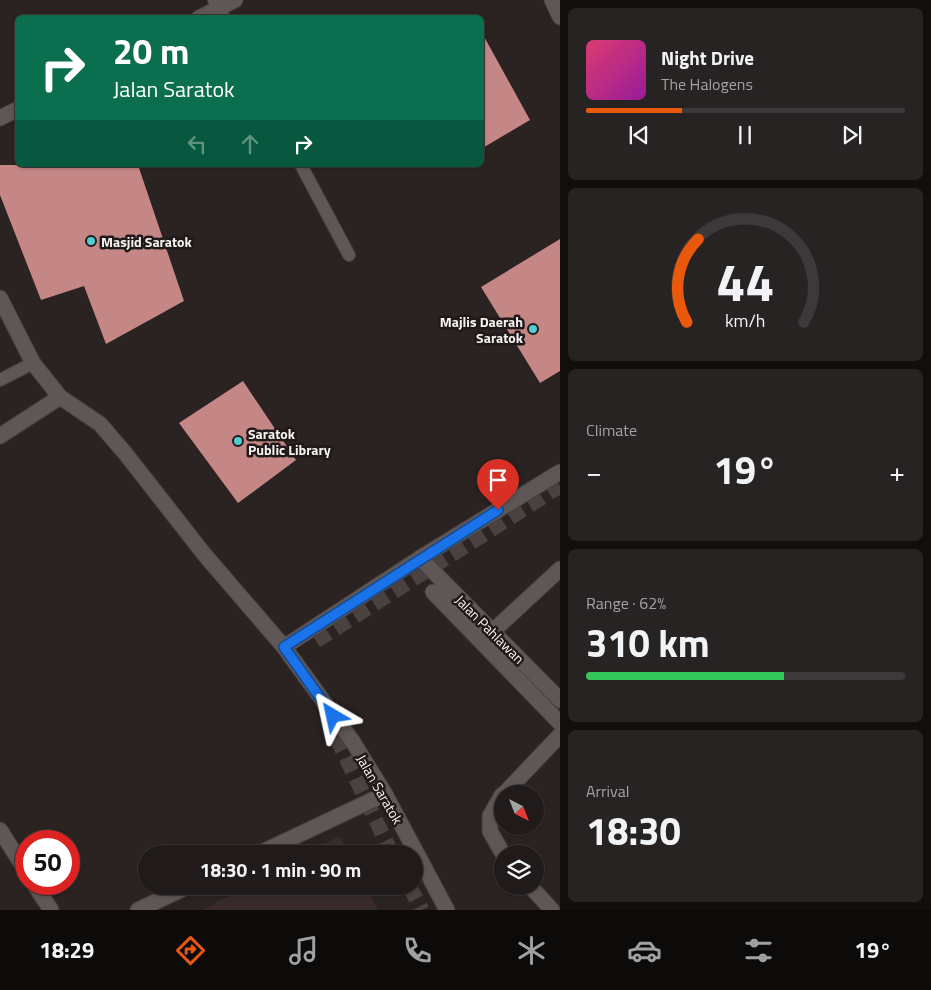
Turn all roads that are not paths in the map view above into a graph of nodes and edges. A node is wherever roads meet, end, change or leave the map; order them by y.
1 (234, 0) edge
2 (552, 0) edge
3 (219, 9) edge
4 (206, 15) edge
5 (560, 17) edge
6 (15, 110) edge
7 (0, 118) edge
8 (302, 167) edge
9 (349, 255) dead end
10 (0, 298) edge
11 (34, 363) junction
12 (0, 380) edge
13 (60, 398) junction
14 (0, 436) edge
15 (560, 472) edge
16 (420, 558) junction
17 (560, 569) edge
18 (433, 592) dead end
19 (492, 632) junction
20 (284, 647) junction
21 (560, 700) edge
22 (560, 722) edge
23 (560, 735) edge
24 (512, 785) edge
25 (385, 794) junction
26 (494, 810) edge
27 (0, 830) edge
28 (277, 845) edge
29 (498, 845) edge
30 (15, 854) edge
31 (41, 895) edge
32 (170, 895) edge
33 (538, 895) edge
34 (51, 910) edge
35 (138, 910) edge
36 (447, 910) edge
37 (552, 910) edge

1 - 3 street
2 - 5 street
3 - 4 street
6 - 7 street
8 - 9 lane
10 - 11 street
11 - 12 lane
11 - 13 street
13 - 14 street
13 - 20 street, Jalan Saratok
15 - 16 street
16 - 19 street, Jalan Pahlawan
16 - 20 street
17 - 19 street
18 - 22 street
19 - 21 street, Jalan Pahlawan
20 - 25 street, Jalan Saratok
23 - 24 street
25 - 28 street
25 - 36 street, Jalan Saratok
26 - 29 street
27 - 30 street
31 - 34 street
32 - 35 street
33 - 37 street

